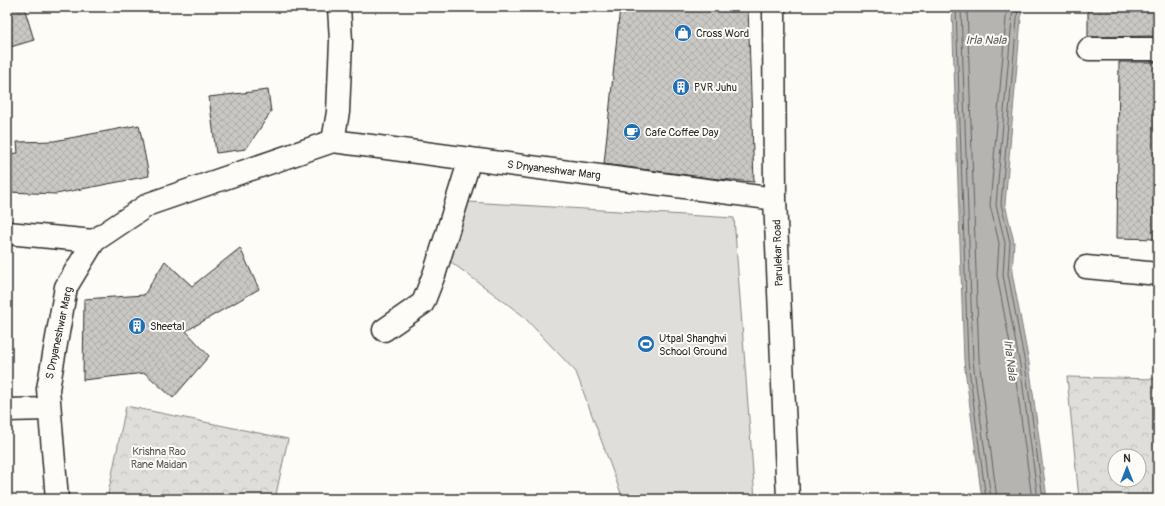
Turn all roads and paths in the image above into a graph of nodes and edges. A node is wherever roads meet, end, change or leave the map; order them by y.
1 (338, 7) edge
2 (774, 7) edge
3 (1089, 49) dead end
4 (1158, 49) edge
5 (333, 141) junction
6 (470, 159) junction
7 (775, 199) junction
8 (7, 233) edge
9 (94, 241) junction
10 (1086, 267) dead end
11 (1158, 274) edge
12 (384, 330) dead end
13 (50, 409) junction
14 (7, 410) edge
15 (57, 499) edge
16 (788, 499) edge

1 - 5 street
2 - 7 street, Parulekar Road
3 - 4 street
5 - 6 street, S Dnyaneshwar Marg
5 - 9 street, S Dnyaneshwar Marg
6 - 7 street, S Dnyaneshwar Marg
6 - 12 street
7 - 16 street, Parulekar Road
8 - 9 street
9 - 13 street, S Dnyaneshwar Marg
10 - 11 street
13 - 14 street
13 - 15 street, S Dnyaneshwar Marg

